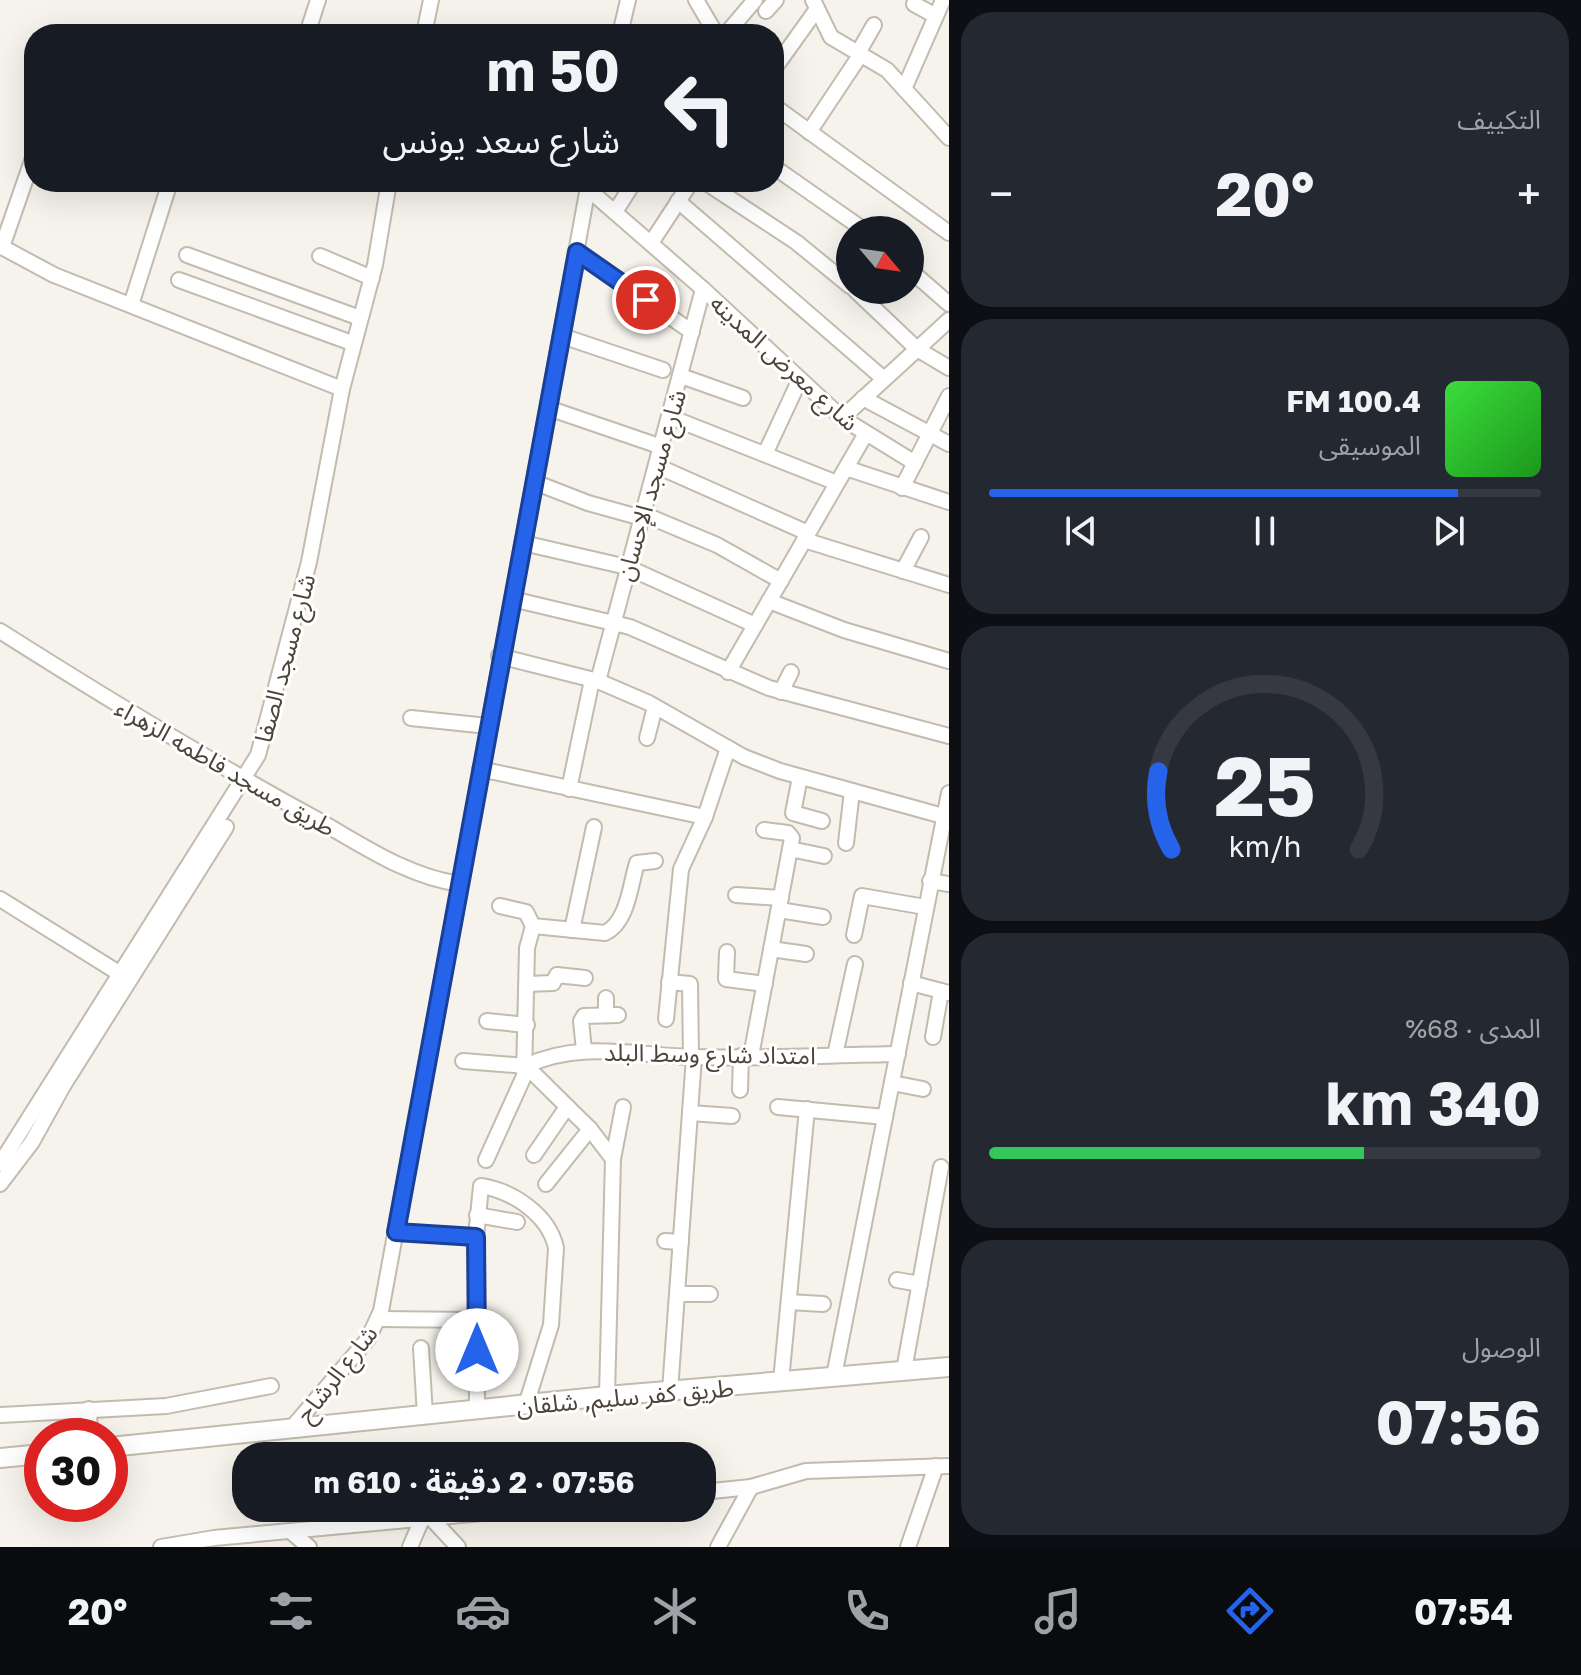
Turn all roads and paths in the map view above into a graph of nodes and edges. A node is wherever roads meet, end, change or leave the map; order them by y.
1 (318, 0) edge
2 (431, 0) edge
3 (628, 0) edge
4 (696, 0) edge
5 (943, 0) edge
6 (766, 4) edge
7 (914, 4) dead end
8 (815, 5) edge
9 (936, 16) junction
10 (310, 24) edge
11 (426, 24) edge
12 (622, 24) edge
13 (710, 24) edge
14 (739, 24) edge
15 (874, 25) dead end
16 (784, 53) edge
17 (859, 54) junction
18 (904, 89) junction
19 (784, 113) edge
20 (809, 132) junction
21 (949, 138) edge
22 (784, 174) edge
23 (24, 183) edge
24 (167, 192) edge
25 (387, 192) edge
26 (588, 192) edge
27 (595, 192) edge
28 (628, 192) edge
29 (684, 192) edge
30 (720, 192) edge
31 (678, 201) junction
32 (615, 212) junction
33 (844, 216) edge
34 (949, 233) edge
35 (651, 243) junction
36 (1, 247) edge
37 (577, 252) junction
38 (187, 255) dead end
39 (320, 256) dead end
40 (836, 275) edge
41 (372, 278) junction
42 (179, 280) dead end
43 (924, 282) edge
44 (703, 289) junction
45 (870, 304) edge
46 (949, 304) edge
47 (131, 305) junction
48 (360, 318) junction
49 (949, 320) edge
50 (692, 332) junction
51 (562, 336) junction
52 (352, 343) junction
53 (917, 349) junction
54 (949, 368) edge
55 (663, 370) dead end
56 (681, 376) junction
57 (800, 379) junction
58 (884, 379) junction
59 (342, 389) junction
60 (949, 396) edge
61 (743, 398) dead end
62 (863, 398) junction
63 (548, 408) junction
64 (670, 417) junction
65 (842, 418) junction
66 (930, 434) junction
67 (865, 435) junction
68 (949, 444) edge
69 (662, 447) junction
70 (765, 454) junction
71 (915, 463) junction
72 (657, 466) junction
73 (846, 468) junction
74 (534, 482) junction
75 (837, 483) junction
76 (902, 488) junction
77 (949, 502) edge
78 (642, 516) junction
79 (806, 536) junction
80 (921, 537) dead end
81 (523, 543) junction
82 (627, 567) junction
83 (903, 571) junction
84 (781, 581) junction
85 (949, 585) edge
86 (512, 599) junction
87 (769, 601) junction
88 (614, 622) junction
89 (755, 625) junction
90 (0, 631) edge
91 (499, 656) junction
92 (949, 661) edge
93 (728, 672) junction
94 (791, 672) dead end
95 (595, 680) junction
96 (781, 692) junction
97 (655, 707) junction
98 (411, 718) dead end
99 (488, 726) junction
100 (949, 736) edge
101 (647, 738) dead end
102 (728, 748) junction
103 (480, 769) junction
104 (800, 777) junction
105 (248, 782) junction
106 (569, 789) junction
107 (852, 791) junction
108 (949, 793) edge
109 (943, 816) junction
110 (705, 817) junction
111 (822, 821) dead end
112 (594, 827) dead end
113 (764, 830) dead end
114 (846, 843) dead end
115 (790, 849) junction
116 (824, 856) dead end
117 (655, 861) dead end
118 (930, 881) junction
119 (460, 884) junction
120 (949, 884) edge
121 (736, 895) dead end
122 (0, 899) edge
123 (780, 904) junction
124 (500, 906) dead end
125 (925, 907) junction
126 (823, 917) dead end
127 (533, 926) junction
128 (572, 930) junction
129 (854, 935) dead end
130 (771, 949) junction
131 (727, 952) dead end
132 (806, 954) dead end
133 (855, 964) dead end
134 (122, 975) junction
135 (585, 978) dead end
136 (669, 982) junction
137 (911, 983) junction
138 (527, 984) junction
139 (765, 984) junction
140 (945, 992) edge
141 (606, 998) dead end
142 (666, 1019) dead end
143 (487, 1021) dead end
144 (527, 1025) junction
145 (933, 1037) dead end
146 (584, 1050) junction
147 (898, 1054) junction
148 (835, 1055) junction
149 (746, 1056) junction
150 (693, 1057) junction
151 (463, 1061) dead end
152 (526, 1066) junction
153 (892, 1083) junction
154 (923, 1089) dead end
155 (740, 1090) dead end
156 (567, 1107) junction
157 (623, 1107) dead end
158 (778, 1107) dead end
159 (807, 1109) junction
160 (690, 1113) junction
161 (732, 1116) dead end
162 (885, 1117) junction
163 (590, 1129) junction
164 (613, 1159) junction
165 (486, 1160) dead end
166 (0, 1164) edge
167 (941, 1167) dead end
168 (559, 1168) junction
169 (0, 1184) edge
170 (546, 1184) dead end
171 (942, 1204) edge
172 (477, 1215) junction
173 (517, 1222) dead end
174 (396, 1232) junction
175 (476, 1237) junction
176 (665, 1241) dead end
177 (681, 1242) junction
178 (897, 1280) dead end
179 (920, 1284) junction
180 (678, 1294) junction
181 (710, 1294) dead end
182 (789, 1302) junction
183 (823, 1304) dead end
184 (379, 1319) junction
185 (477, 1320) junction
186 (421, 1348) dead end
187 (949, 1367) edge
188 (904, 1370) junction
189 (834, 1376) junction
190 (781, 1381) junction
191 (271, 1386) dead end
192 (670, 1391) junction
193 (607, 1396) junction
194 (526, 1405) junction
195 (89, 1409) junction
196 (477, 1410) junction
197 (1, 1415) edge
198 (425, 1416) junction
199 (89, 1418) edge
200 (290, 1430) junction
201 (128, 1445) edge
202 (24, 1456) edge
203 (0, 1458) edge
204 (943, 1466) edge
205 (751, 1487) junction
206 (716, 1491) edge
207 (393, 1522) edge
208 (425, 1522) edge
209 (430, 1522) edge
210 (290, 1531) junction
211 (219, 1542) edge
212 (161, 1547) edge
213 (309, 1547) edge
214 (410, 1547) edge
215 (458, 1547) edge
216 (718, 1547) edge
217 (908, 1547) edge

1 - 10 street
2 - 11 street
3 - 12 street
4 - 13 street
5 - 9 street
6 - 14 street
7 - 9 street
8 - 16 street
8 - 17 street
9 - 18 street
15 - 17 street
17 - 18 street
17 - 20 street
18 - 21 street
19 - 20 street
20 - 34 street
22 - 33 street
23 - 36 street
24 - 47 street
25 - 41 street, شارع مسجد الصفا
26 - 37 street, شارع الرشاح
27 - 32 street, شارع معرض المدينه
28 - 32 street
29 - 31 street
30 - 40 street
31 - 35 street
31 - 58 street
32 - 35 street, شارع معرض المدينه
35 - 44 street, شارع معرض المدينه
36 - 47 street
37 - 50 street
37 - 51 street, شارع الرشاح
38 - 48 street
39 - 41 street
41 - 48 street, شارع مسجد الصفا
42 - 52 street
43 - 46 street
44 - 50 street, شارع مسجد الإحسان
44 - 57 street, شارع معرض المدينه
45 - 53 street
47 - 59 street
48 - 52 street, شارع مسجد الصفا
49 - 53 street
50 - 56 street, شارع مسجد الإحسان
51 - 55 street
51 - 63 street, شارع الرشاح
52 - 59 street, شارع مسجد الصفا
53 - 54 street
53 - 58 street
56 - 61 street
56 - 64 street, شارع مسجد الإحسان
57 - 65 street, شارع معرض المدينه
57 - 70 street
58 - 62 street
59 - 105 street, شارع مسجد الصفا
60 - 66 street
62 - 65 street
62 - 66 street
63 - 69 street
63 - 74 street, شارع الرشاح
64 - 69 street, شارع مسجد الإحسان
64 - 70 street
65 - 67 street, شارع معرض المدينه
66 - 68 street
66 - 71 street
67 - 71 street, شارع معرض المدينه
67 - 73 street
69 - 72 street, شارع مسجد الإحسان
70 - 75 street
71 - 76 street
72 - 78 street, شارع مسجد الإحسان
72 - 79 street
73 - 75 street
73 - 76 street
74 - 78 street
74 - 81 street, شارع الرشاح
75 - 79 street
76 - 77 street
78 - 82 street, شارع مسجد الإحسان
78 - 84 street
79 - 83 street
79 - 84 street
80 - 83 street
81 - 82 street
81 - 86 street, شارع الرشاح
82 - 88 street, شارع مسجد الإحسان
82 - 89 street
83 - 85 street
84 - 87 street
86 - 88 street
86 - 91 street, شارع الرشاح
87 - 89 street
87 - 92 street
88 - 93 street
88 - 95 street, شارع مسجد الإحسان
89 - 93 street
90 - 105 street, طريق مسجد فاطمه الزهراء
91 - 95 street
91 - 99 street, شارع الرشاح
93 - 96 street
94 - 96 street
95 - 97 street
95 - 106 street, شارع مسجد الإحسان
96 - 100 street
97 - 101 street
97 - 102 street
98 - 99 street
99 - 103 street, شارع الرشاح
102 - 104 street
102 - 110 street
103 - 106 street
103 - 119 street, شارع الرشاح
104 - 107 street
104 - 111 street
105 - 119 street, طريق مسجد فاطمه الزهراء
105 - 134 street, شارع مسجد الصفا
105 - 169 street, شارع مسجد الصفا
106 - 110 street
107 - 109 street
107 - 114 street
108 - 109 street
109 - 118 street
110 - 136 street
112 - 128 street
113 - 115 street
115 - 116 street
115 - 123 street
117 - 128 street
118 - 120 street
118 - 125 street
119 - 174 street, شارع الرشاح
121 - 123 street
122 - 134 street
123 - 126 street
123 - 130 street
124 - 127 street
125 - 129 street
125 - 137 street
127 - 128 street
127 - 138 street
130 - 132 street
130 - 139 street
131 - 139 street
133 - 148 street
134 - 166 street, شارع مسجد الصفا
135 - 138 street
136 - 142 street
136 - 150 street
137 - 140 street
137 - 147 street
138 - 144 street
139 - 149 street
140 - 145 street
141 - 146 street
143 - 144 street
144 - 152 street
146 - 150 street, امتداد شارع وسط البلد
146 - 152 street, امتداد شارع وسط البلد
147 - 148 street, امتداد شارع وسط البلد
147 - 153 street
148 - 149 street, امتداد شارع وسط البلد
149 - 150 street, امتداد شارع وسط البلد
149 - 155 street
150 - 160 street
151 - 152 street
152 - 156 street
152 - 165 street
153 - 154 street
153 - 162 street
156 - 163 street
156 - 168 street
157 - 164 street
158 - 159 street
159 - 162 street
159 - 182 street
160 - 161 street
160 - 177 street
162 - 189 street
163 - 164 street
163 - 168 street
164 - 193 street
167 - 171 street
168 - 170 street
171 - 179 street
172 - 173 street
172 - 175 street
172 - 194 street
174 - 175 street
174 - 184 street, شارع الرشاح
175 - 185 street
176 - 177 street
177 - 180 street
178 - 179 street
179 - 188 street
180 - 181 street
180 - 192 street
182 - 183 street
182 - 190 street
184 - 185 street
184 - 200 street, شارع الرشاح
185 - 196 street
186 - 198 street
187 - 188 street, طريق كفر سليم, شلقان
188 - 189 street, طريق كفر سليم, شلقان
189 - 190 street, طريق كفر سليم, شلقان
190 - 192 street, طريق كفر سليم, شلقان
191 - 195 street
192 - 193 street, طريق كفر سليم, شلقان
193 - 194 street, طريق كفر سليم, شلقان
194 - 196 street, طريق كفر سليم, شلقان
195 - 197 street
195 - 199 street
196 - 198 street, طريق كفر سليم, شلقان
198 - 200 street, طريق كفر سليم, شلقان
200 - 201 street, طريق كفر سليم, شلقان
202 - 203 street
204 - 205 street
204 - 217 street
205 - 206 street
205 - 216 street
207 - 210 street
208 - 214 street
209 - 215 street
210 - 211 street
210 - 213 street
211 - 212 street

